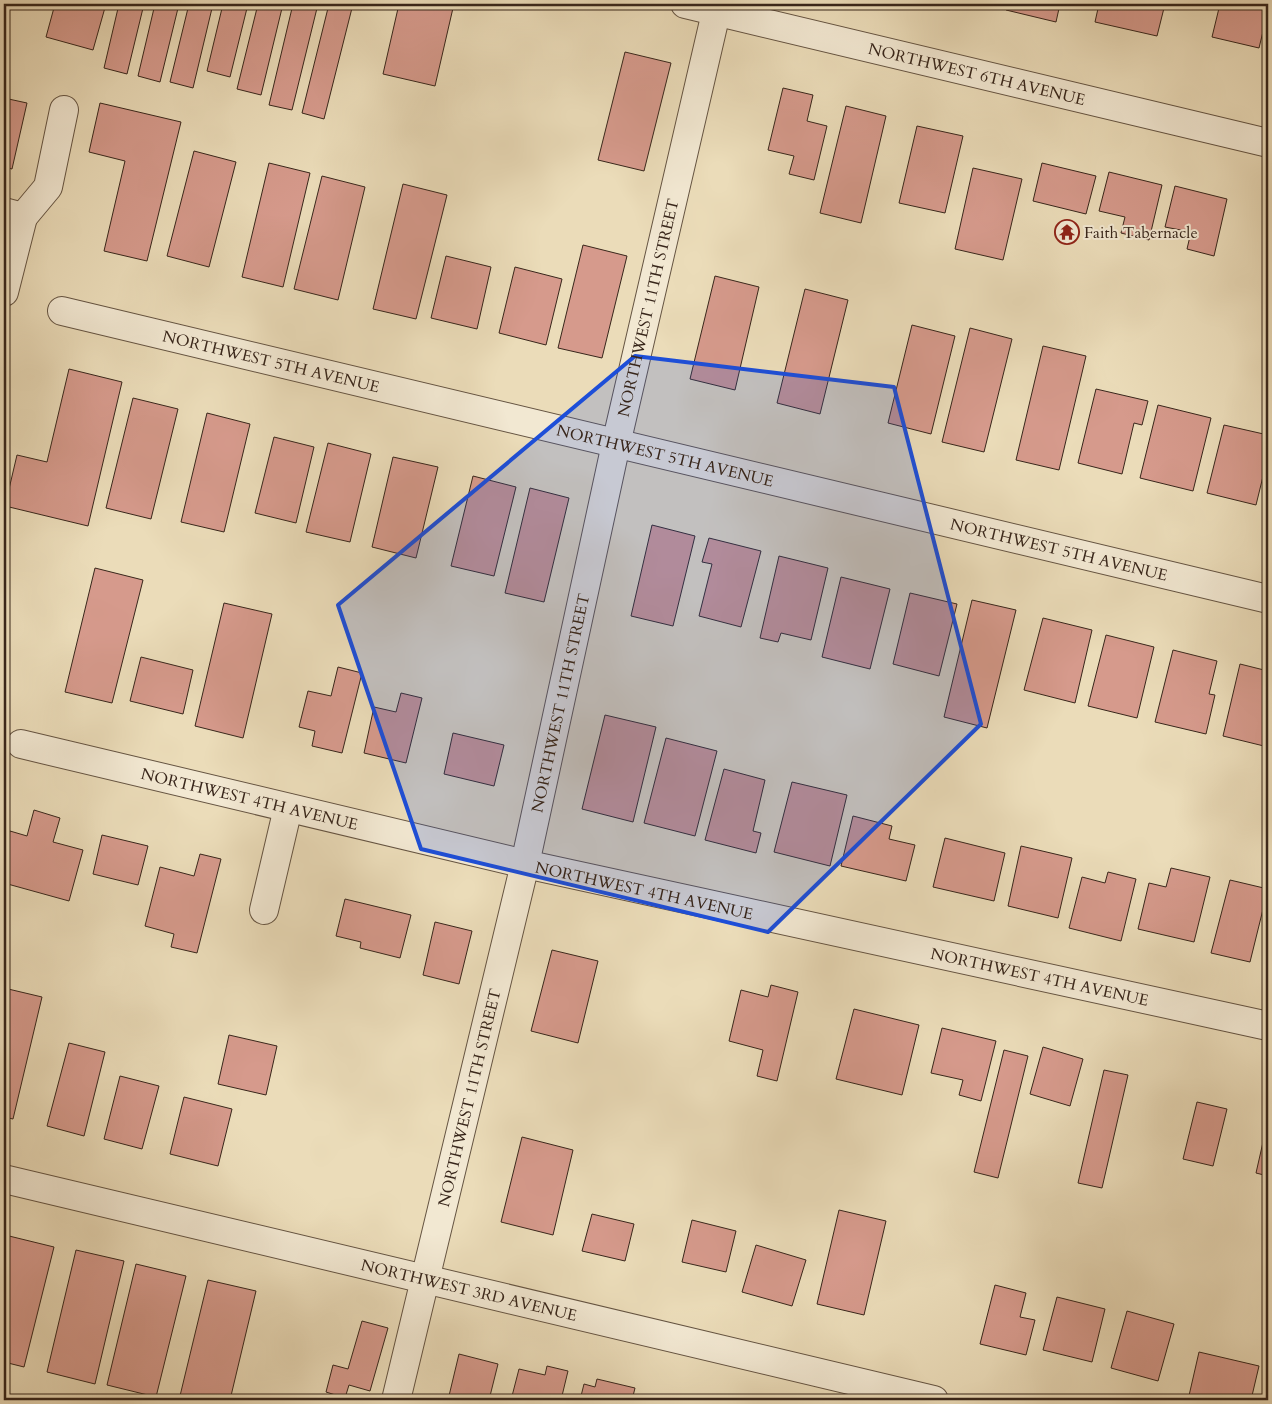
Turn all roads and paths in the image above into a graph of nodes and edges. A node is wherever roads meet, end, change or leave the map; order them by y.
1 (685, 4) edge
2 (717, 7) edge
3 (64, 110) dead end
4 (1268, 143) edge
5 (13, 214) edge
6 (4, 292) edge
7 (62, 311) dead end
8 (616, 444) junction
9 (1268, 599) edge
10 (21, 744) dead end
11 (288, 808) junction
12 (524, 864) junction
13 (264, 910) dead end
14 (1268, 1026) edge
15 (4, 1179) edge
16 (424, 1279) junction
17 (396, 1400) edge
18 (934, 1400) edge

1 - 2 street, NORTHWEST 6TH AVENUE
2 - 4 street, NORTHWEST 6TH AVENUE
2 - 8 street, NORTHWEST 11TH STREET
3 - 5 street
5 - 6 street
7 - 8 street, NORTHWEST 5TH AVENUE
8 - 9 street, NORTHWEST 5TH AVENUE
8 - 12 street, NORTHWEST 11TH STREET
10 - 11 street, NORTHWEST 4TH AVENUE
11 - 12 street, NORTHWEST 4TH AVENUE
11 - 13 street
12 - 14 street, NORTHWEST 4TH AVENUE
12 - 16 street, NORTHWEST 11TH STREET
15 - 16 street, NORTHWEST 3RD AVENUE
16 - 17 street, NORTHWEST 11TH STREET
16 - 18 street, NORTHWEST 3RD AVENUE

